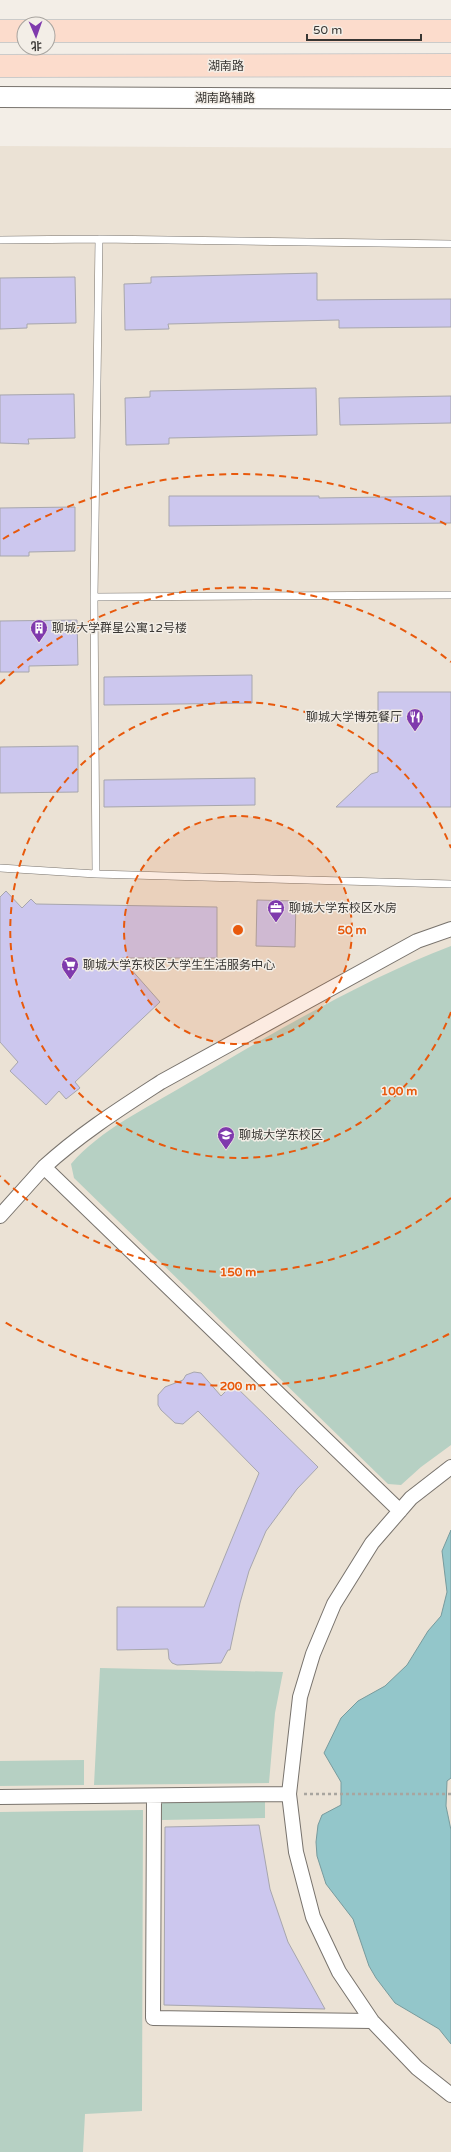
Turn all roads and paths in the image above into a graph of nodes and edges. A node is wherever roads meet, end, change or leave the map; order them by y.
1 (0, 31) edge
2 (16, 31) edge
3 (56, 31) edge
4 (451, 31) edge
5 (451, 65) edge
6 (0, 66) edge
7 (0, 98) edge
8 (451, 99) edge
9 (99, 239) junction
10 (0, 240) edge
11 (451, 244) edge
12 (451, 595) edge
13 (94, 597) junction
14 (0, 868) edge
15 (96, 874) junction
16 (451, 884) edge
17 (451, 929) edge
18 (44, 1167) junction
19 (0, 1216) edge
20 (451, 1466) edge
21 (400, 1511) junction
22 (289, 1794) junction
23 (450, 1794) edge
24 (0, 1797) edge
25 (154, 1797) junction
26 (372, 2021) junction
27 (451, 2095) edge

1 - 2 main road
3 - 4 main road
5 - 6 main road, 湖南路
7 - 8 street, 湖南路辅路
9 - 10 lane
9 - 11 lane
9 - 13 lane
12 - 13 lane
13 - 15 lane
14 - 15 lane
15 - 16 lane
17 - 18 street
18 - 19 street
18 - 21 street
20 - 21 street
21 - 22 street
22 - 23 path
22 - 25 street
22 - 26 street
24 - 25 street
25 - 26 street
26 - 27 street

